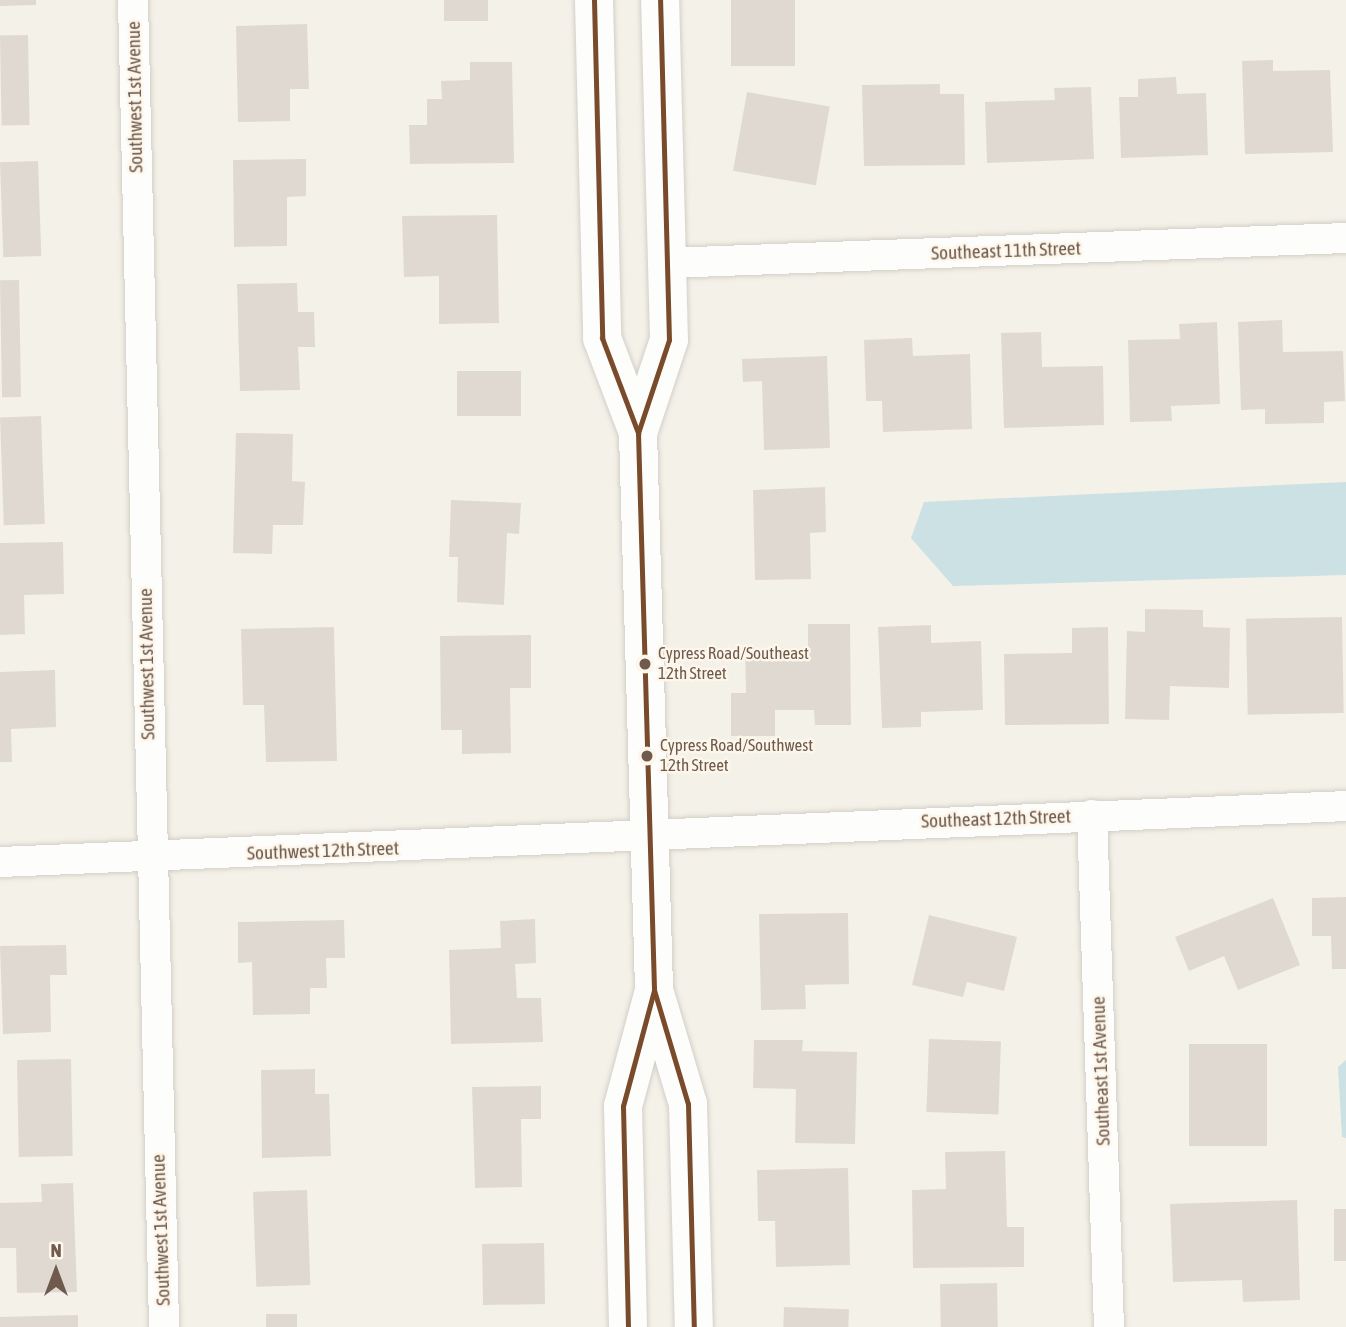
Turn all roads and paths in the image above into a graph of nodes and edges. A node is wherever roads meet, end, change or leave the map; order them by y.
1 (133, 0) edge
2 (594, 0) edge
3 (660, 0) edge
4 (1346, 238) edge
5 (667, 263) junction
6 (638, 433) junction
7 (1346, 806) edge
8 (1093, 816) junction
9 (647, 835) junction
10 (151, 858) junction
11 (0, 862) edge
12 (654, 990) junction
13 (164, 1327) edge
14 (628, 1327) edge
15 (694, 1327) edge
16 (1109, 1327) edge

1 - 10 street, Southwest 1st Avenue
2 - 6 street
3 - 5 street
4 - 5 street, Southeast 11th Street
5 - 6 street
6 - 9 street
7 - 8 street, Southeast 12th Street
8 - 9 street, Southeast 12th Street
8 - 16 street, Southeast 1st Avenue
9 - 10 street, Southwest 12th Street
9 - 12 street
10 - 11 street, Southwest 12th Street
10 - 13 street, Southwest 1st Avenue
12 - 14 street
12 - 15 street

